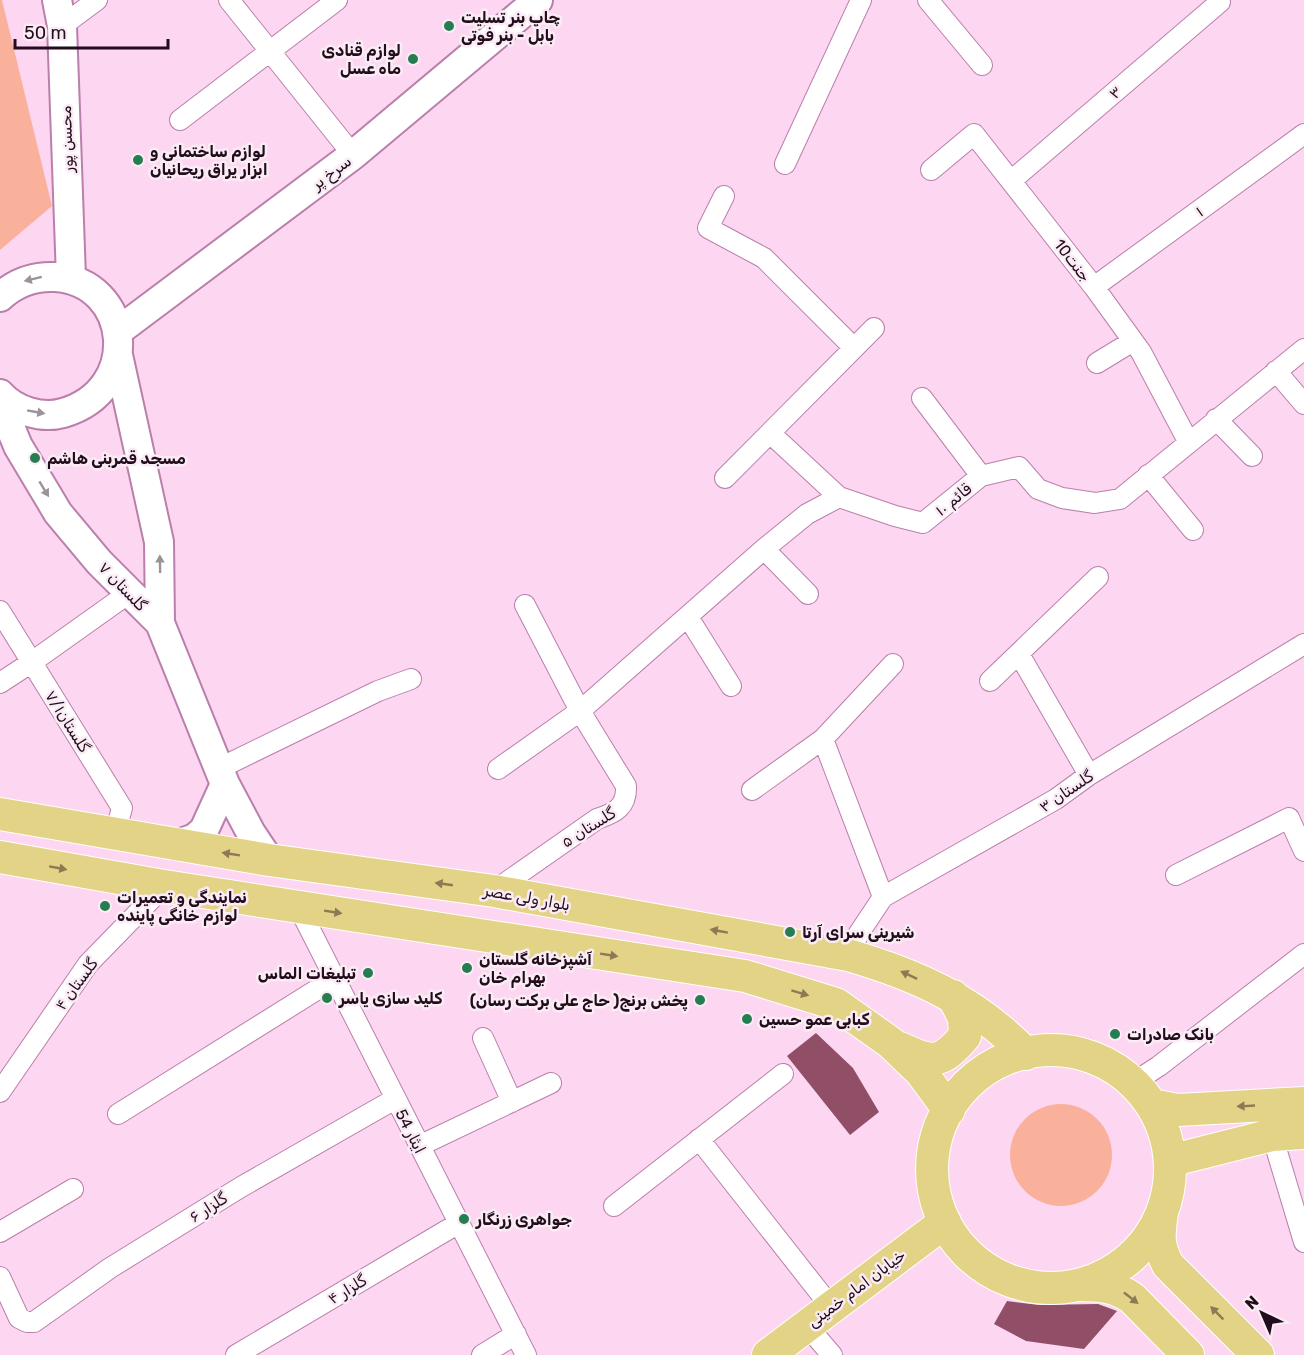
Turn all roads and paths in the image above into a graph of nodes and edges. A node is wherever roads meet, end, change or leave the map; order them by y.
1 (97, 0) edge
2 (229, 0) edge
3 (337, 0) edge
4 (537, 0) edge
5 (861, 0) edge
6 (928, 0) edge
7 (1220, 2) dead end
8 (60, 13) edge
9 (270, 51) junction
10 (982, 65) dead end
11 (180, 120) dead end
12 (1304, 134) edge
13 (353, 155) junction
14 (785, 164) dead end
15 (931, 170) dead end
16 (1011, 181) junction
17 (724, 196) dead end
18 (71, 278) junction
19 (1094, 287) junction
20 (0, 297) edge
21 (874, 328) dead end
22 (1133, 340) junction
23 (117, 343) junction
24 (854, 348) junction
25 (1304, 348) edge
26 (1097, 363) dead end
27 (1276, 371) junction
28 (2, 396) edge
29 (922, 398) dead end
30 (1304, 404) edge
31 (1216, 419) junction
32 (770, 433) junction
33 (1188, 441) junction
34 (1252, 456) dead end
35 (1148, 475) junction
36 (981, 476) junction
37 (725, 478) dead end
38 (839, 497) junction
39 (1193, 530) dead end
40 (764, 549) junction
41 (1098, 577) dead end
42 (129, 593) junction
43 (808, 594) dead end
44 (525, 605) dead end
45 (0, 611) edge
46 (688, 617) junction
47 (160, 623) junction
48 (1304, 644) edge
49 (1019, 654) junction
50 (32, 662) junction
51 (893, 664) dead end
52 (411, 679) dead end
53 (990, 681) dead end
54 (0, 683) edge
55 (731, 686) dead end
56 (580, 711) junction
57 (823, 739) junction
58 (498, 769) dead end
59 (1089, 775) junction
60 (222, 777) junction
61 (752, 790) dead end
62 (0, 814) edge
63 (115, 834) junction
64 (176, 845) junction
65 (1304, 851) edge
66 (0, 857) edge
67 (269, 860) junction
68 (1176, 875) dead end
69 (164, 886) junction
70 (494, 891) junction
71 (883, 897) junction
72 (298, 906) junction
73 (1304, 954) edge
74 (848, 955) junction
75 (334, 979) junction
76 (953, 996) junction
77 (483, 1038) dead end
78 (891, 1043) junction
79 (1026, 1054) junction
80 (783, 1074) dead end
81 (552, 1083) dead end
82 (1, 1087) edge
83 (1142, 1094) junction
84 (395, 1099) junction
85 (512, 1102) junction
86 (1304, 1102) edge
87 (949, 1110) junction
88 (118, 1114) dead end
89 (1304, 1133) edge
90 (1272, 1135) junction
91 (699, 1139) junction
92 (419, 1146) junction
93 (1170, 1165) junction
94 (73, 1189) dead end
95 (614, 1206) dead end
96 (1162, 1211) junction
97 (945, 1222) junction
98 (459, 1223) junction
99 (0, 1232) edge
100 (1304, 1242) edge
101 (0, 1277) edge
102 (1076, 1286) junction
103 (819, 1316) junction
104 (516, 1334) junction
105 (236, 1355) edge
106 (482, 1355) edge
107 (526, 1355) edge
108 (768, 1355) edge
109 (832, 1355) edge
110 (1188, 1355) edge
111 (1258, 1355) edge

1 - 8 street
2 - 9 street
3 - 9 street
4 - 13 main road, سرخ پر
5 - 14 street
6 - 10 street
7 - 16 street, ۳
8 - 18 main road, محسن پور
9 - 11 street
9 - 13 street
12 - 19 street, ۱
13 - 23 main road, سرخ پر
15 - 16 street, جنت10
16 - 19 street, جنت10
17 - 24 street
18 -> 20 main road
18 - 23 main road
19 - 22 street, جنت10
21 - 24 street
22 - 26 street
22 - 33 street, جنت10
28 -> 23 main road
47 -> 23 main road
24 - 32 street
25 - 27 street, قائم ۱۰
27 - 30 street
27 - 31 street, قائم ۱۰
28 -> 42 main road, گلستان ۷
29 - 36 street
31 - 33 street, قائم ۱۰
31 - 34 street
32 - 37 street
32 - 38 street
33 - 35 street, قائم ۱۰
35 - 36 street, قائم ۱۰
35 - 39 street
36 - 38 street, قائم ۱۰
38 - 40 street
40 - 43 street
40 - 46 street
41 - 49 street
42 - 47 main road, گلستان ۷
42 - 50 street
44 - 56 street
45 - 50 street, گلستان۷/۱
46 - 55 street
46 - 56 street
47 - 60 main road, گلستان ۷
48 - 59 street, گلستان ۳
49 - 53 street
49 - 59 street
50 - 54 street
50 - 63 street, گلستان۷/۱
51 - 57 street
52 - 60 street
56 - 58 street
56 - 70 street, گلستان ۵
57 - 61 street
57 - 71 street
59 - 71 street, گلستان ۳
60 - 64 main road
60 - 67 main road, گلستان ۷
62 - 63 main road, بلوار ولی عصر
63 - 64 main road, بلوار ولی عصر
67 -> 64 main road, بلوار ولی عصر
65 - 68 street
66 -> 69 main road
70 -> 67 main road, بلوار ولی عصر
69 - 72 main road
69 - 82 street, گلستان ۴
74 -> 70 main road, بلوار ولی عصر
71 - 74 street, گلستان ۳
72 - 75 street, ایثار 54
72 -> 78 main road
73 - 83 street
76 -> 74 main road, بلوار ولی عصر
75 - 84 street, ایثار 54
75 - 88 street
76 - 78 main road
76 - 79 main road, بلوار ولی عصر
77 - 85 street
78 - 87 main road
79 - 83 main road
79 - 87 main road
80 - 91 street
81 - 85 street
86 -> 83 main road
83 - 93 main road
84 - 92 street, ایثار 54
84 - 101 street, گلزار ۶
85 - 92 street
87 - 97 main road
89 - 90 main road
90 - 93 main road
90 - 100 street
91 - 95 street
91 - 103 street
92 - 98 street, ایثار 54
93 - 96 main road
94 - 99 street
96 - 102 main road
111 -> 96 main road
97 - 102 main road
97 - 103 main road, خیابان امام خمینی
98 - 104 street, ایثار 54
98 - 105 street, گلزار ۴
102 -> 110 main road
103 - 108 main road, خیابان امام خمینی
103 - 109 street
104 - 106 street
104 - 107 street, ایثار 54

